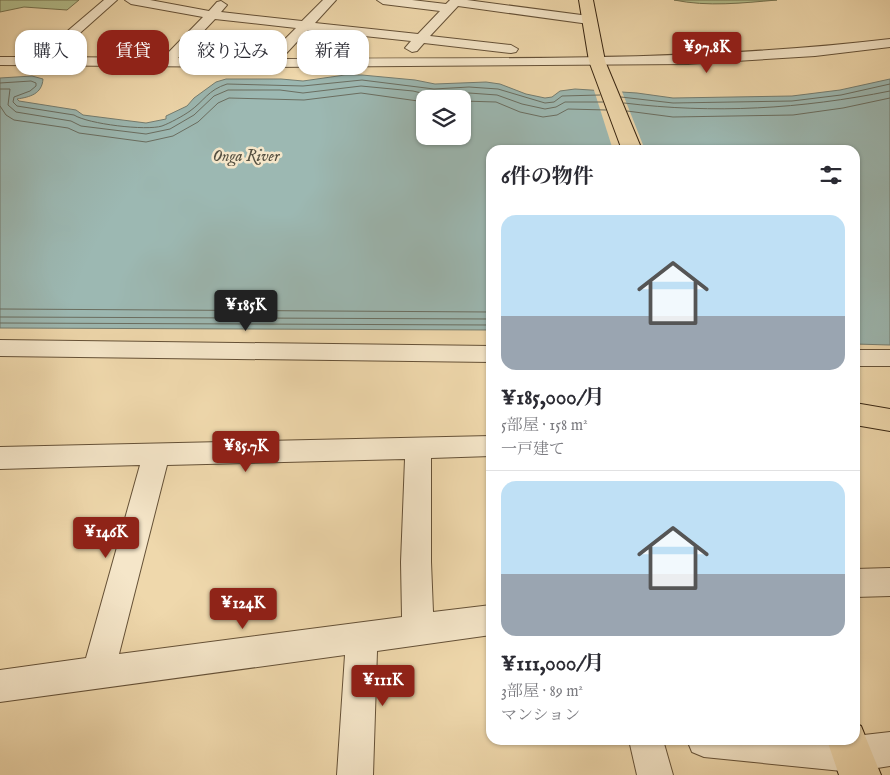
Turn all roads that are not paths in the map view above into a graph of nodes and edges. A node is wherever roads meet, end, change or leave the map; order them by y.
1 (111, 0) edge
2 (131, 0) edge
3 (225, 0) edge
4 (330, 0) edge
5 (383, 0) edge
6 (586, 0) edge
7 (169, 3) edge
8 (453, 3) edge
9 (213, 15) junction
10 (589, 20) junction
11 (307, 25) junction
12 (77, 30) edge
13 (419, 39) junction
14 (890, 43) edge
15 (287, 46) edge
16 (169, 60) edge
17 (0, 61) edge
18 (15, 61) edge
19 (576, 61) junction
20 (597, 61) junction
21 (287, 63) edge
22 (400, 63) junction
23 (630, 145) edge
24 (0, 348) edge
25 (486, 354) edge
26 (860, 358) edge
27 (890, 358) edge
28 (860, 415) edge
29 (890, 420) edge
30 (486, 446) edge
31 (418, 447) junction
32 (156, 455) junction
33 (0, 458) edge
34 (890, 582) edge
35 (860, 583) edge
36 (486, 621) edge
37 (418, 631) junction
38 (362, 637) junction
39 (98, 673) junction
40 (0, 686) edge
41 (647, 745) edge
42 (757, 745) edge
43 (862, 755) edge
44 (356, 775) edge
45 (654, 775) edge

1 - 12 street
2 - 7 street
3 - 9 street
4 - 11 street
5 - 8 street
6 - 10 main road
7 - 9 street
8 - 10 street
8 - 13 street
9 - 11 street
9 - 16 street
10 - 20 main road
11 - 13 street
11 - 15 street
13 - 19 street
13 - 22 street
14 - 20 street
17 - 18 street
19 - 20 street
19 - 22 street
20 - 23 main road
21 - 22 street
24 - 25 street
26 - 27 street
28 - 29 main road
30 - 31 street
31 - 32 street
31 - 37 street
32 - 33 street
32 - 39 street
34 - 35 street
36 - 37 street
37 - 38 street
38 - 39 street
38 - 44 street
39 - 40 street
41 - 45 street
42 - 43 street

